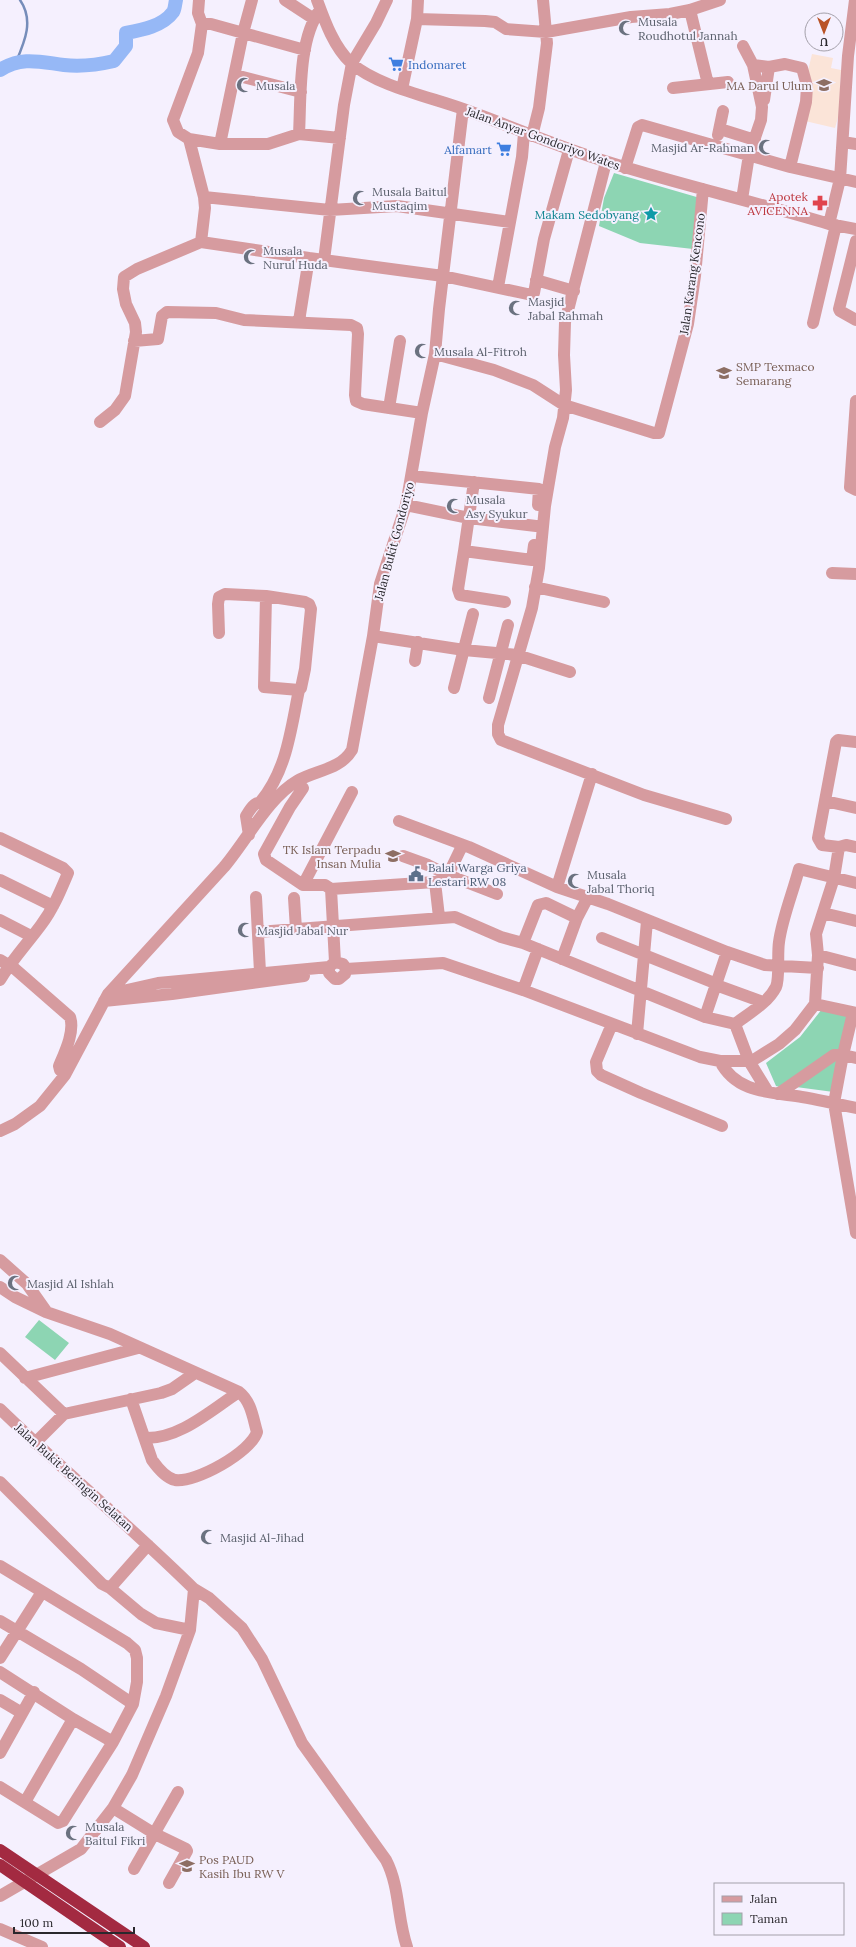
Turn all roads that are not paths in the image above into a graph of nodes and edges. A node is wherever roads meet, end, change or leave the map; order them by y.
1 (199, 0) edge
2 (252, 0) edge
3 (285, 0) edge
4 (387, 0) edge
5 (418, 0) edge
6 (543, 0) edge
7 (720, 0) edge
8 (855, 0) edge
9 (317, 10) edge
10 (690, 10) junction
11 (417, 19) junction
12 (202, 24) junction
13 (546, 32) junction
14 (243, 33) junction
15 (743, 46) dead end
16 (305, 50) junction
17 (352, 63) junction
18 (753, 65) junction
19 (769, 67) junction
20 (235, 75) junction
21 (728, 82) dead end
22 (702, 85) junction
23 (673, 88) dead end
24 (402, 89) junction
25 (301, 92) junction
26 (851, 105) edge
27 (762, 107) junction
28 (463, 109) junction
29 (723, 111) dead end
30 (720, 129) junction
31 (299, 134) junction
32 (528, 134) junction
33 (340, 138) junction
34 (189, 140) junction
35 (755, 140) junction
36 (843, 142) junction
37 (220, 144) junction
38 (856, 144) edge
39 (714, 145) junction
40 (569, 150) junction
41 (749, 155) junction
42 (606, 162) junction
43 (790, 167) junction
44 (625, 168) junction
45 (840, 179) junction
46 (856, 182) edge
47 (703, 189) junction
48 (204, 198) junction
49 (740, 199) junction
50 (330, 210) junction
51 (451, 212) junction
52 (510, 222) junction
53 (833, 224) junction
54 (856, 229) edge
55 (856, 241) edge
56 (200, 242) junction
57 (310, 258) junction
58 (324, 260) junction
59 (444, 276) junction
60 (536, 280) junction
61 (498, 287) junction
62 (574, 292) junction
63 (856, 320) edge
64 (299, 321) junction
65 (813, 323) dead end
66 (400, 340) dead end
67 (134, 342) junction
68 (435, 354) junction
69 (856, 401) edge
70 (564, 405) junction
71 (389, 408) junction
72 (422, 413) junction
73 (100, 422) dead end
74 (855, 441) edge
75 (412, 476) junction
76 (474, 482) junction
77 (856, 490) edge
78 (406, 505) junction
79 (469, 518) junction
80 (536, 526) junction
81 (464, 551) junction
82 (832, 573) dead end
83 (856, 574) edge
84 (535, 587) junction
85 (266, 596) junction
86 (505, 602) dead end
87 (604, 602) dead end
88 (473, 614) dead end
89 (508, 625) dead end
90 (219, 633) dead end
91 (373, 636) junction
92 (418, 642) junction
93 (464, 650) junction
94 (500, 654) junction
95 (517, 655) junction
96 (415, 661) dead end
97 (570, 672) dead end
98 (454, 688) dead end
99 (299, 690) junction
100 (489, 698) dead end
101 (856, 742) edge
102 (592, 774) junction
103 (303, 788) dead end
104 (352, 792) dead end
105 (825, 801) junction
106 (266, 802) junction
107 (856, 808) edge
108 (726, 819) dead end
109 (399, 821) dead end
110 (0, 838) edge
111 (462, 846) junction
112 (856, 846) edge
113 (839, 847) junction
114 (403, 856) dead end
115 (448, 875) junction
116 (834, 878) junction
117 (0, 880) edge
118 (435, 882) junction
119 (856, 883) edge
120 (303, 885) junction
121 (557, 887) junction
122 (331, 889) junction
123 (497, 894) dead end
124 (256, 897) dead end
125 (588, 897) junction
126 (294, 898) dead end
127 (53, 906) junction
128 (823, 913) junction
129 (439, 917) junction
130 (577, 918) junction
131 (0, 920) edge
132 (647, 921) junction
133 (856, 921) edge
134 (334, 926) junction
135 (296, 929) junction
136 (258, 932) junction
137 (31, 936) junction
138 (602, 938) dead end
139 (523, 943) junction
140 (538, 949) junction
141 (727, 952) junction
142 (645, 955) junction
143 (818, 955) junction
144 (562, 960) junction
145 (4, 963) edge
146 (856, 965) edge
147 (331, 967) junction
148 (777, 967) junction
149 (818, 968) junction
150 (260, 972) junction
151 (0, 980) edge
152 (716, 984) junction
153 (523, 990) junction
154 (640, 991) junction
155 (106, 998) junction
156 (763, 1002) junction
157 (814, 1004) junction
158 (854, 1013) edge
159 (704, 1016) junction
160 (612, 1024) junction
161 (735, 1024) junction
162 (636, 1034) junction
163 (843, 1054) junction
164 (856, 1058) edge
165 (720, 1060) junction
166 (749, 1061) junction
167 (65, 1075) junction
168 (773, 1093) junction
169 (834, 1103) junction
170 (856, 1108) edge
171 (722, 1126) dead end
172 (0, 1131) edge
173 (856, 1233) edge
174 (0, 1260) edge
175 (0, 1287) edge
176 (46, 1312) junction
177 (138, 1348) junction
178 (0, 1353) edge
179 (195, 1373) junction
180 (25, 1378) junction
181 (239, 1392) junction
182 (130, 1399) junction
183 (0, 1409) edge
184 (64, 1414) junction
185 (145, 1438) junction
186 (35, 1443) junction
187 (0, 1482) edge
188 (148, 1545) junction
189 (0, 1566) edge
190 (110, 1588) junction
191 (194, 1589) junction
192 (42, 1592) junction
193 (0, 1621) edge
194 (190, 1630) junction
195 (16, 1631) junction
196 (0, 1658) edge
197 (0, 1672) edge
198 (34, 1692) junction
199 (0, 1700) edge
200 (133, 1704) junction
201 (22, 1713) junction
202 (73, 1718) junction
203 (113, 1742) junction
204 (0, 1752) edge
205 (0, 1787) edge
206 (178, 1792) dead end
207 (25, 1802) junction
208 (113, 1808) junction
209 (155, 1834) junction
210 (0, 1850) edge
211 (0, 1866) edge
212 (134, 1869) dead end
213 (169, 1883) dead end
214 (0, 1896) edge
215 (0, 1929) edge
216 (19, 1937) junction
217 (11, 1947) edge
218 (42, 1947) edge
219 (120, 1947) edge
220 (144, 1947) edge
221 (407, 1947) edge

1 - 12 street
2 - 14 street
3 - 9 street
4 - 17 street
5 - 11 street
6 - 13 street
7 - 10 street
8 - 26 street
9 - 16 street
9 - 17 street, Jalan Anyar Gondoriyo Wates
10 - 13 street
10 - 22 street
11 - 13 street
11 - 24 street
12 - 14 street
12 - 34 street
13 - 32 street
14 - 16 street
14 - 20 street
15 - 18 street
16 - 25 street
17 - 24 street, Jalan Anyar Gondoriyo Wates
17 - 33 street
18 - 19 street
18 - 27 street
19 - 27 street
19 - 43 street
20 - 25 street
20 - 37 street
21 - 22 street
22 - 23 street
24 - 28 street, Jalan Anyar Gondoriyo Wates
25 - 31 street
26 - 36 street
27 - 35 street
28 - 32 street, Jalan Anyar Gondoriyo Wates
28 - 51 street, Jalan Bukit Gondoriyo
29 - 30 street
30 - 35 street
30 - 39 street
31 - 33 street
31 - 37 street
32 - 40 street, Jalan Anyar Gondoriyo Wates
32 - 52 street
33 - 50 street
34 - 37 street
34 - 48 street
35 - 41 street
36 - 38 street
36 - 45 street
39 - 41 street
39 - 44 street
40 - 42 street, Jalan Anyar Gondoriyo Wates
40 - 60 street
41 - 43 street
41 - 49 street
42 - 44 street, Jalan Anyar Gondoriyo Wates
42 - 62 street
43 - 45 street
44 - 47 street, Jalan Anyar Gondoriyo Wates
45 - 46 street
45 - 53 street
47 - 49 street, Jalan Anyar Gondoriyo Wates
47 - 70 street, Jalan Karang Kencono
48 - 50 street
48 - 56 street
49 - 53 street, Jalan Anyar Gondoriyo Wates
50 - 51 street
50 - 58 street
51 - 52 street
51 - 59 street, Jalan Bukit Gondoriyo
52 - 61 street
53 - 54 street, Jalan Anyar Gondoriyo Wates
53 - 65 street
55 - 63 street
56 - 57 street
56 - 67 street
57 - 58 street
57 - 64 street
58 - 59 street
59 - 61 street
59 - 68 street, Jalan Bukit Gondoriyo
60 - 61 street
60 - 62 street
62 - 70 street
64 - 67 street
64 - 71 street
66 - 71 street
67 - 73 street
68 - 70 street
68 - 72 street, Jalan Bukit Gondoriyo
69 - 74 street
70 - 84 street
71 - 72 street
72 - 75 street, Jalan Bukit Gondoriyo
74 - 77 street
75 - 76 street
75 - 78 street, Jalan Bukit Gondoriyo
76 - 79 street
76 - 80 street
78 - 79 street
78 - 91 street, Jalan Bukit Gondoriyo
79 - 80 street
79 - 81 street
80 - 81 street
81 - 86 street
82 - 83 street
84 - 87 street
84 - 95 street
85 - 90 street
85 - 99 street
85 - 99 street
88 - 93 street
89 - 94 street
91 - 92 street
91 - 106 street, Jalan Bukit Gondoriyo
92 - 93 street
92 - 96 street
93 - 94 street
93 - 98 street
94 - 95 street
94 - 100 street
95 - 97 street
95 - 102 street
99 - 106 street
101 - 105 street
102 - 108 street
102 - 121 street
103 - 120 street
104 - 120 street
105 - 107 street
105 - 113 street
106 - 155 street, Jalan Bukit Gondoriyo
109 - 111 street
110 - 127 street
111 - 115 street
111 - 121 street
112 - 113 street
113 - 116 street
114 - 115 street
115 - 118 street
115 - 123 street
116 - 119 street
116 - 128 street
116 - 148 street
117 - 127 street
118 - 122 street
118 - 129 street
120 - 122 street
121 - 125 street
122 - 134 street
124 - 136 street
125 - 130 street
125 - 132 street
126 - 135 street
127 - 137 street
128 - 133 street
128 - 143 street
129 - 134 street
129 - 139 street
130 - 139 street
130 - 144 street
131 - 137 street
132 - 141 street
132 - 142 street
134 - 135 street
134 - 147 street
135 - 136 street
136 - 150 street
137 - 145 street
138 - 142 street
139 - 140 street
140 - 144 street
140 - 153 street
141 - 148 street
141 - 152 street
142 - 152 street
142 - 154 street
143 - 146 street
143 - 149 street
144 - 154 street
145 - 151 street
145 - 167 street
147 - 150 street
147 - 153 street
147 - 155 street
148 - 149 street
148 - 156 street
149 - 157 street
150 - 155 street
152 - 156 street
152 - 159 street
153 - 160 street
154 - 159 street
154 - 162 street
155 - 167 street, Jalan Bukit Gondoriyo
156 - 161 street
157 - 158 street
157 - 166 street
158 - 163 street
159 - 161 street
160 - 162 street
160 - 171 street
161 - 166 street
162 - 165 street
163 - 164 street
163 - 168 street
163 - 169 street
165 - 166 street
165 - 168 street
166 - 168 street
167 - 172 street, Jalan Bukit Gondoriyo
168 - 169 street
169 - 170 street
169 - 173 street
174 - 176 street
175 - 176 street
176 - 177 street
177 - 179 street
177 - 180 street
178 - 180 street
179 - 181 street
179 - 182 street
180 - 184 street
181 - 185 street
181 - 185 street
182 - 184 street
182 - 185 street
183 - 186 street, Jalan Bukit Beringin Selatan
184 - 186 street
186 - 188 street, Jalan Bukit Beringin Selatan
187 - 190 street
188 - 190 street
188 - 191 street, Jalan Bukit Beringin Selatan
189 - 192 street
190 - 194 street
191 - 194 street
191 - 221 street, Jalan Bukit Beringin Selatan
192 - 195 street
192 - 200 street
193 - 195 street
194 - 208 street
195 - 196 street
195 - 200 street
197 - 198 street
198 - 201 street
198 - 202 street
199 - 201 street
200 - 203 street
201 - 204 street
202 - 203 street
202 - 207 street
203 - 207 street
205 - 207 street
206 - 209 street
208 - 209 street
208 - 214 street
209 - 212 street
209 - 213 street
210 - 220 highway
211 - 219 highway
215 - 216 street
216 - 217 street
216 - 218 street

